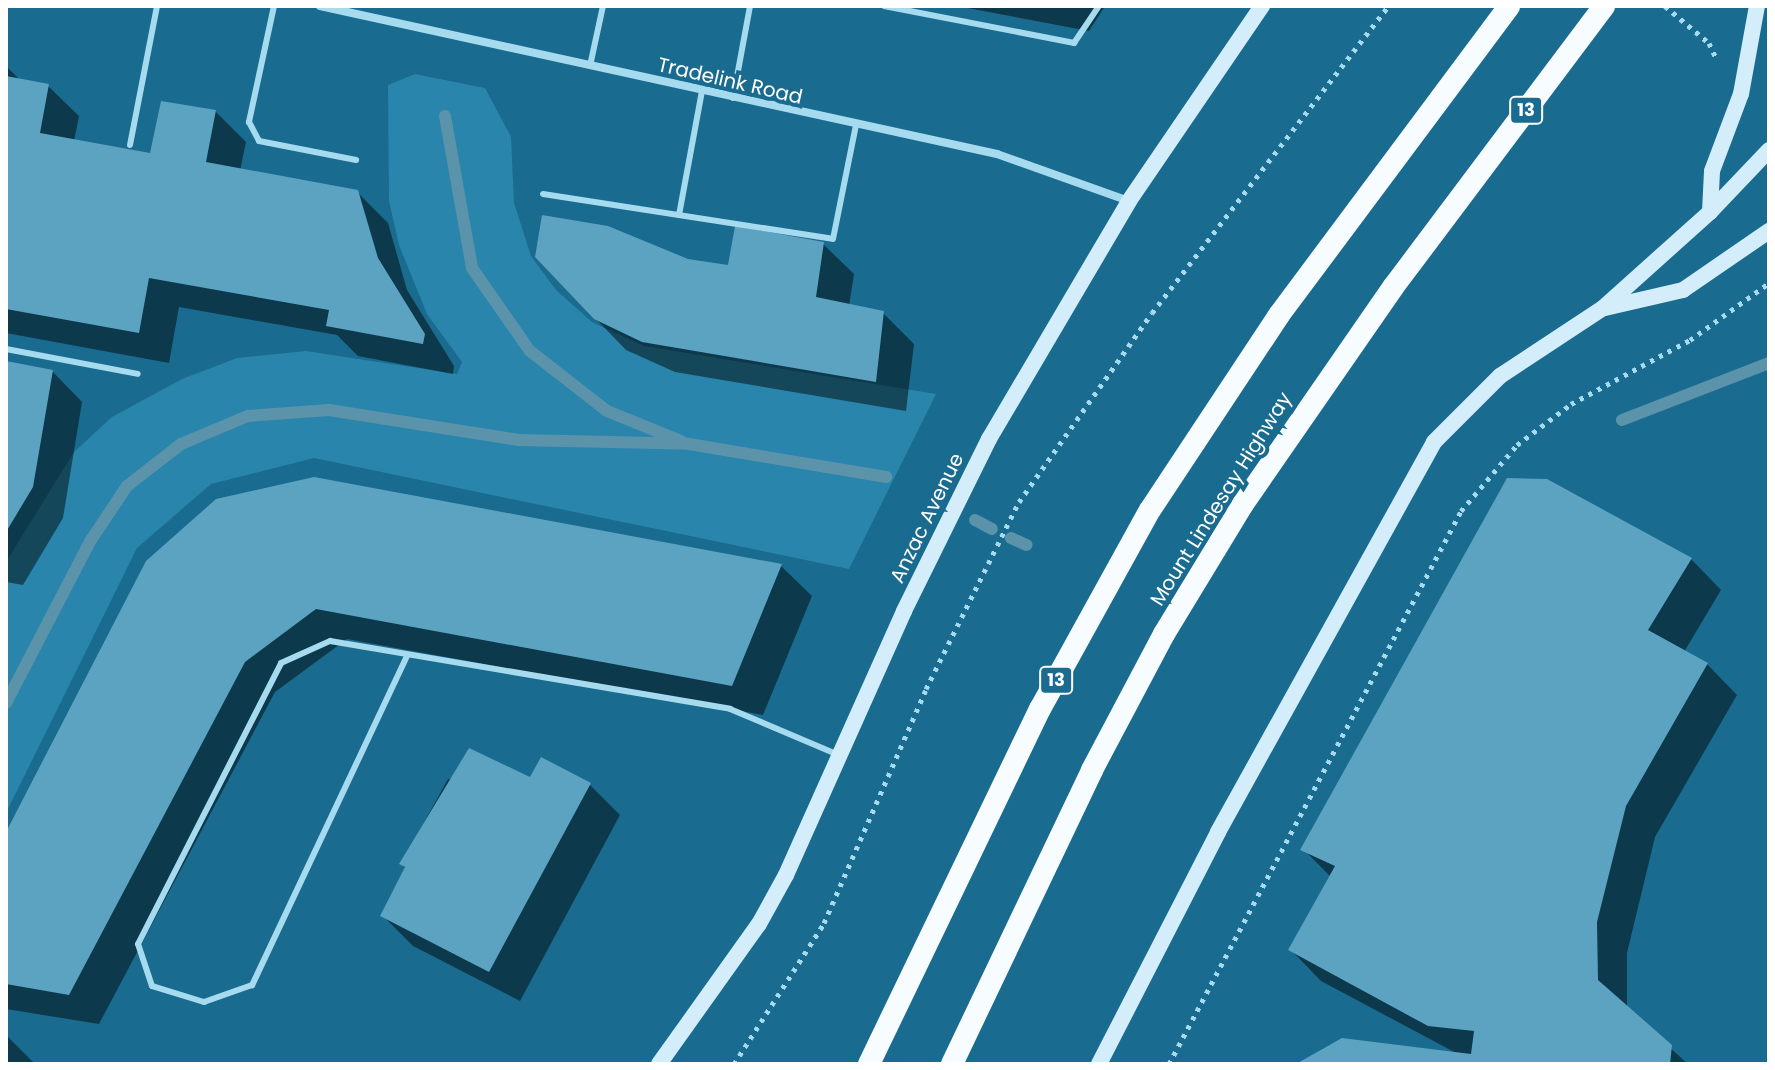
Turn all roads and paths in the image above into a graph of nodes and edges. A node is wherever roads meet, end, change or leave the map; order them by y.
1 (157, 6) edge
2 (274, 6) edge
3 (320, 6) edge
4 (603, 6) edge
5 (750, 6) edge
6 (884, 6) edge
7 (1099, 6) edge
8 (1262, 6) edge
9 (1388, 6) edge
10 (1491, 6) edge
11 (1509, 6) edge
12 (1665, 6) edge
13 (1757, 6) edge
14 (1603, 8) edge
15 (1479, 44) junction
16 (590, 66) junction
17 (1718, 67) dead end
18 (702, 91) junction
19 (733, 98) junction
20 (856, 125) junction
21 (130, 145) dead end
22 (1769, 150) edge
23 (356, 160) dead end
24 (543, 194) dead end
25 (1129, 201) junction
26 (1710, 212) junction
27 (679, 215) junction
28 (1769, 231) edge
29 (1769, 283) edge
30 (1603, 308) junction
31 (6, 349) edge
32 (138, 374) dead end
33 (407, 656) junction
34 (839, 755) junction
35 (659, 1064) edge
36 (734, 1064) edge
37 (869, 1064) edge
38 (952, 1064) edge
39 (1099, 1064) edge
40 (1169, 1064) edge

1 - 21 lane
2 - 23 lane
3 - 16 street, Tradelink Road
4 - 16 lane
5 - 19 lane
6 - 7 lane
8 - 25 main road, Anzac Avenue
9 - 36 path
10 - 15 highway
11 - 15 highway, 13
12 - 17 path
13 - 26 main road
14 - 38 highway, Mount Lindesay Highway / 13
15 - 37 highway, 13
16 - 18 street, Tradelink Road
18 - 19 street, Tradelink Road
18 - 27 lane
19 - 20 street, Tradelink Road
20 - 25 street, Tradelink Road
20 - 27 lane
22 - 26 main road
24 - 27 lane
25 - 34 main road, Anzac Avenue
26 - 30 main road
28 - 30 main road
29 - 40 path
30 - 39 main road
31 - 32 lane
33 - 33 lane
33 - 34 lane
34 - 35 main road, Anzac Avenue

